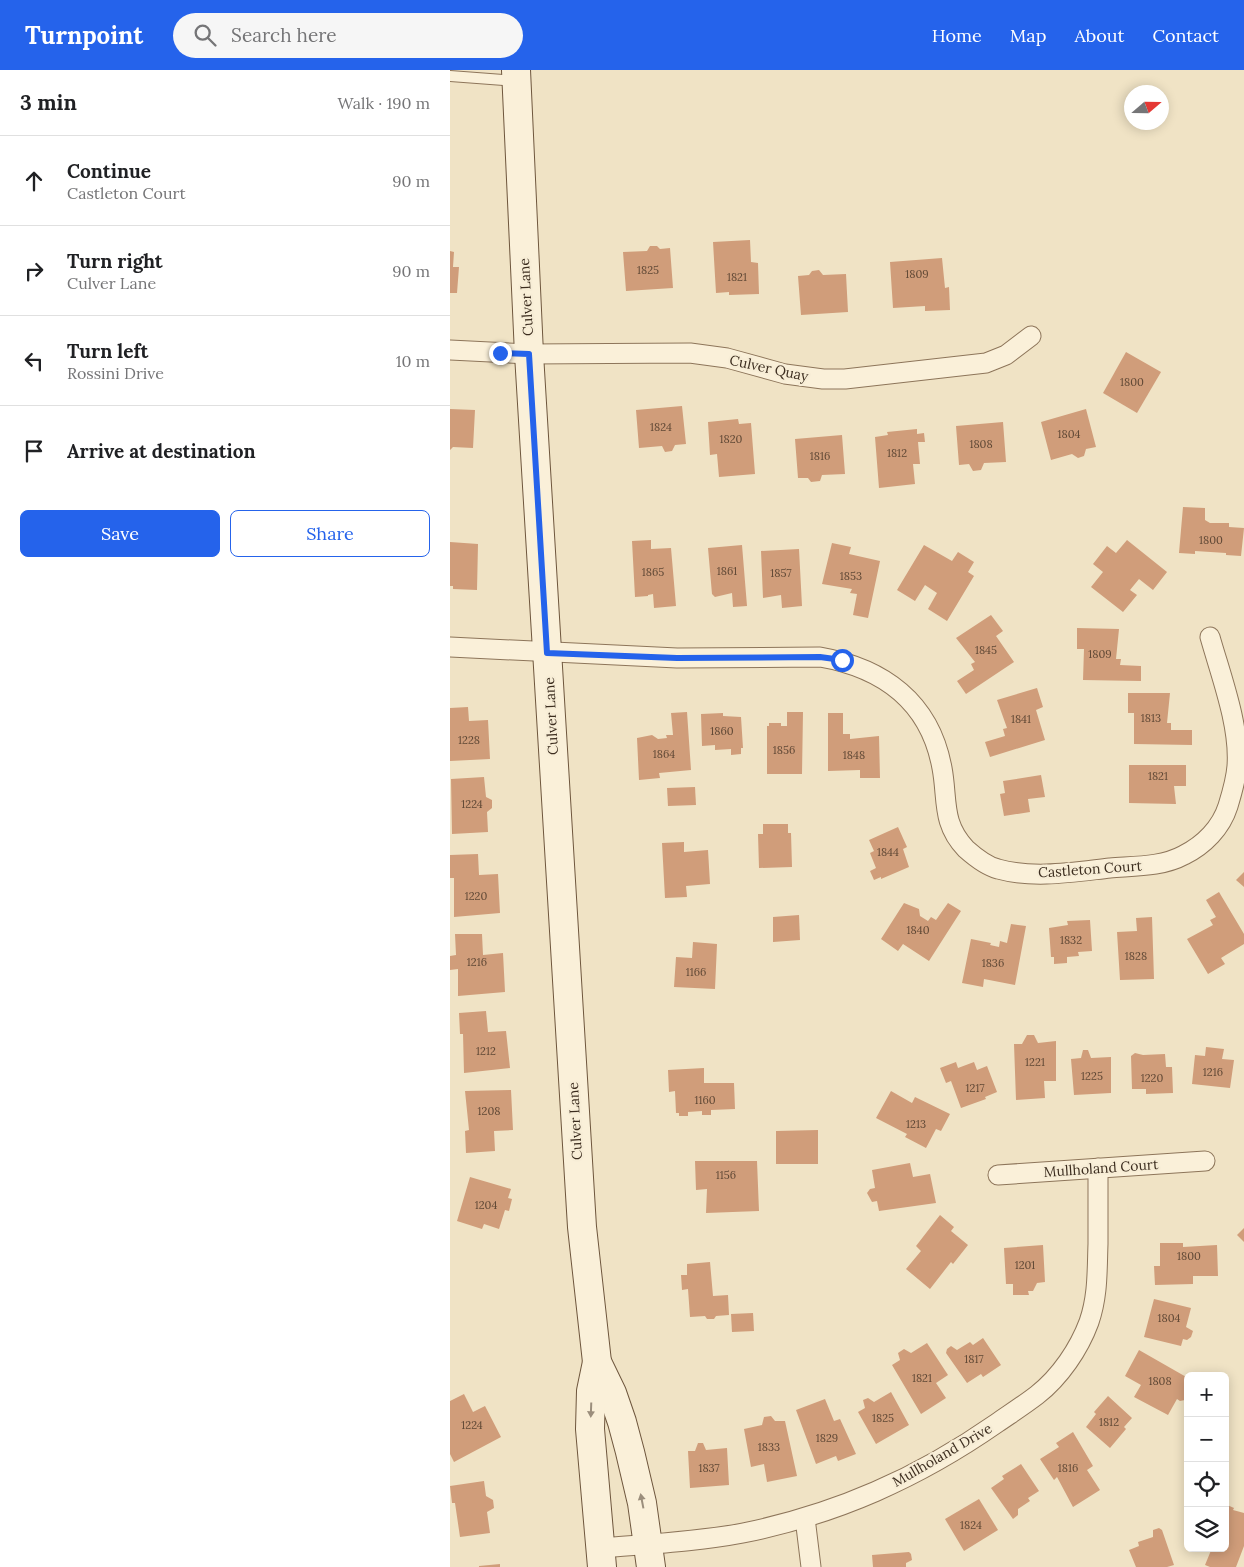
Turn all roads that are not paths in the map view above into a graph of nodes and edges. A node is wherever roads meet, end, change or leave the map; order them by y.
1 (450, 76) edge
2 (516, 76) edge
3 (1031, 336) dead end
4 (450, 350) edge
5 (529, 354) junction
6 (1210, 637) dead end
7 (450, 647) edge
8 (547, 653) junction
9 (1205, 1161) dead end
10 (1098, 1168) junction
11 (998, 1175) dead end
12 (596, 1362) junction
13 (805, 1518) junction
14 (650, 1555) edge
15 (601, 1557) edge
16 (811, 1567) edge

1 - 2 lane
2 - 5 street, Culver Lane
3 - 5 street, Culver Quay
4 - 5 street, Culver Quay
5 - 8 street, Culver Lane
6 - 8 street, Castleton Court
7 - 8 street, Castleton Court
8 - 12 street, Culver Lane
9 - 10 street, Mullholand Court
10 - 11 street, Mullholand Court
10 - 13 street, Mullholand Drive
14 -> 12 street, Culver Lane
12 -> 15 street, Culver Lane
13 - 14 street, Mullholand Drive
13 - 16 street
14 - 15 street, Mullholand Drive

